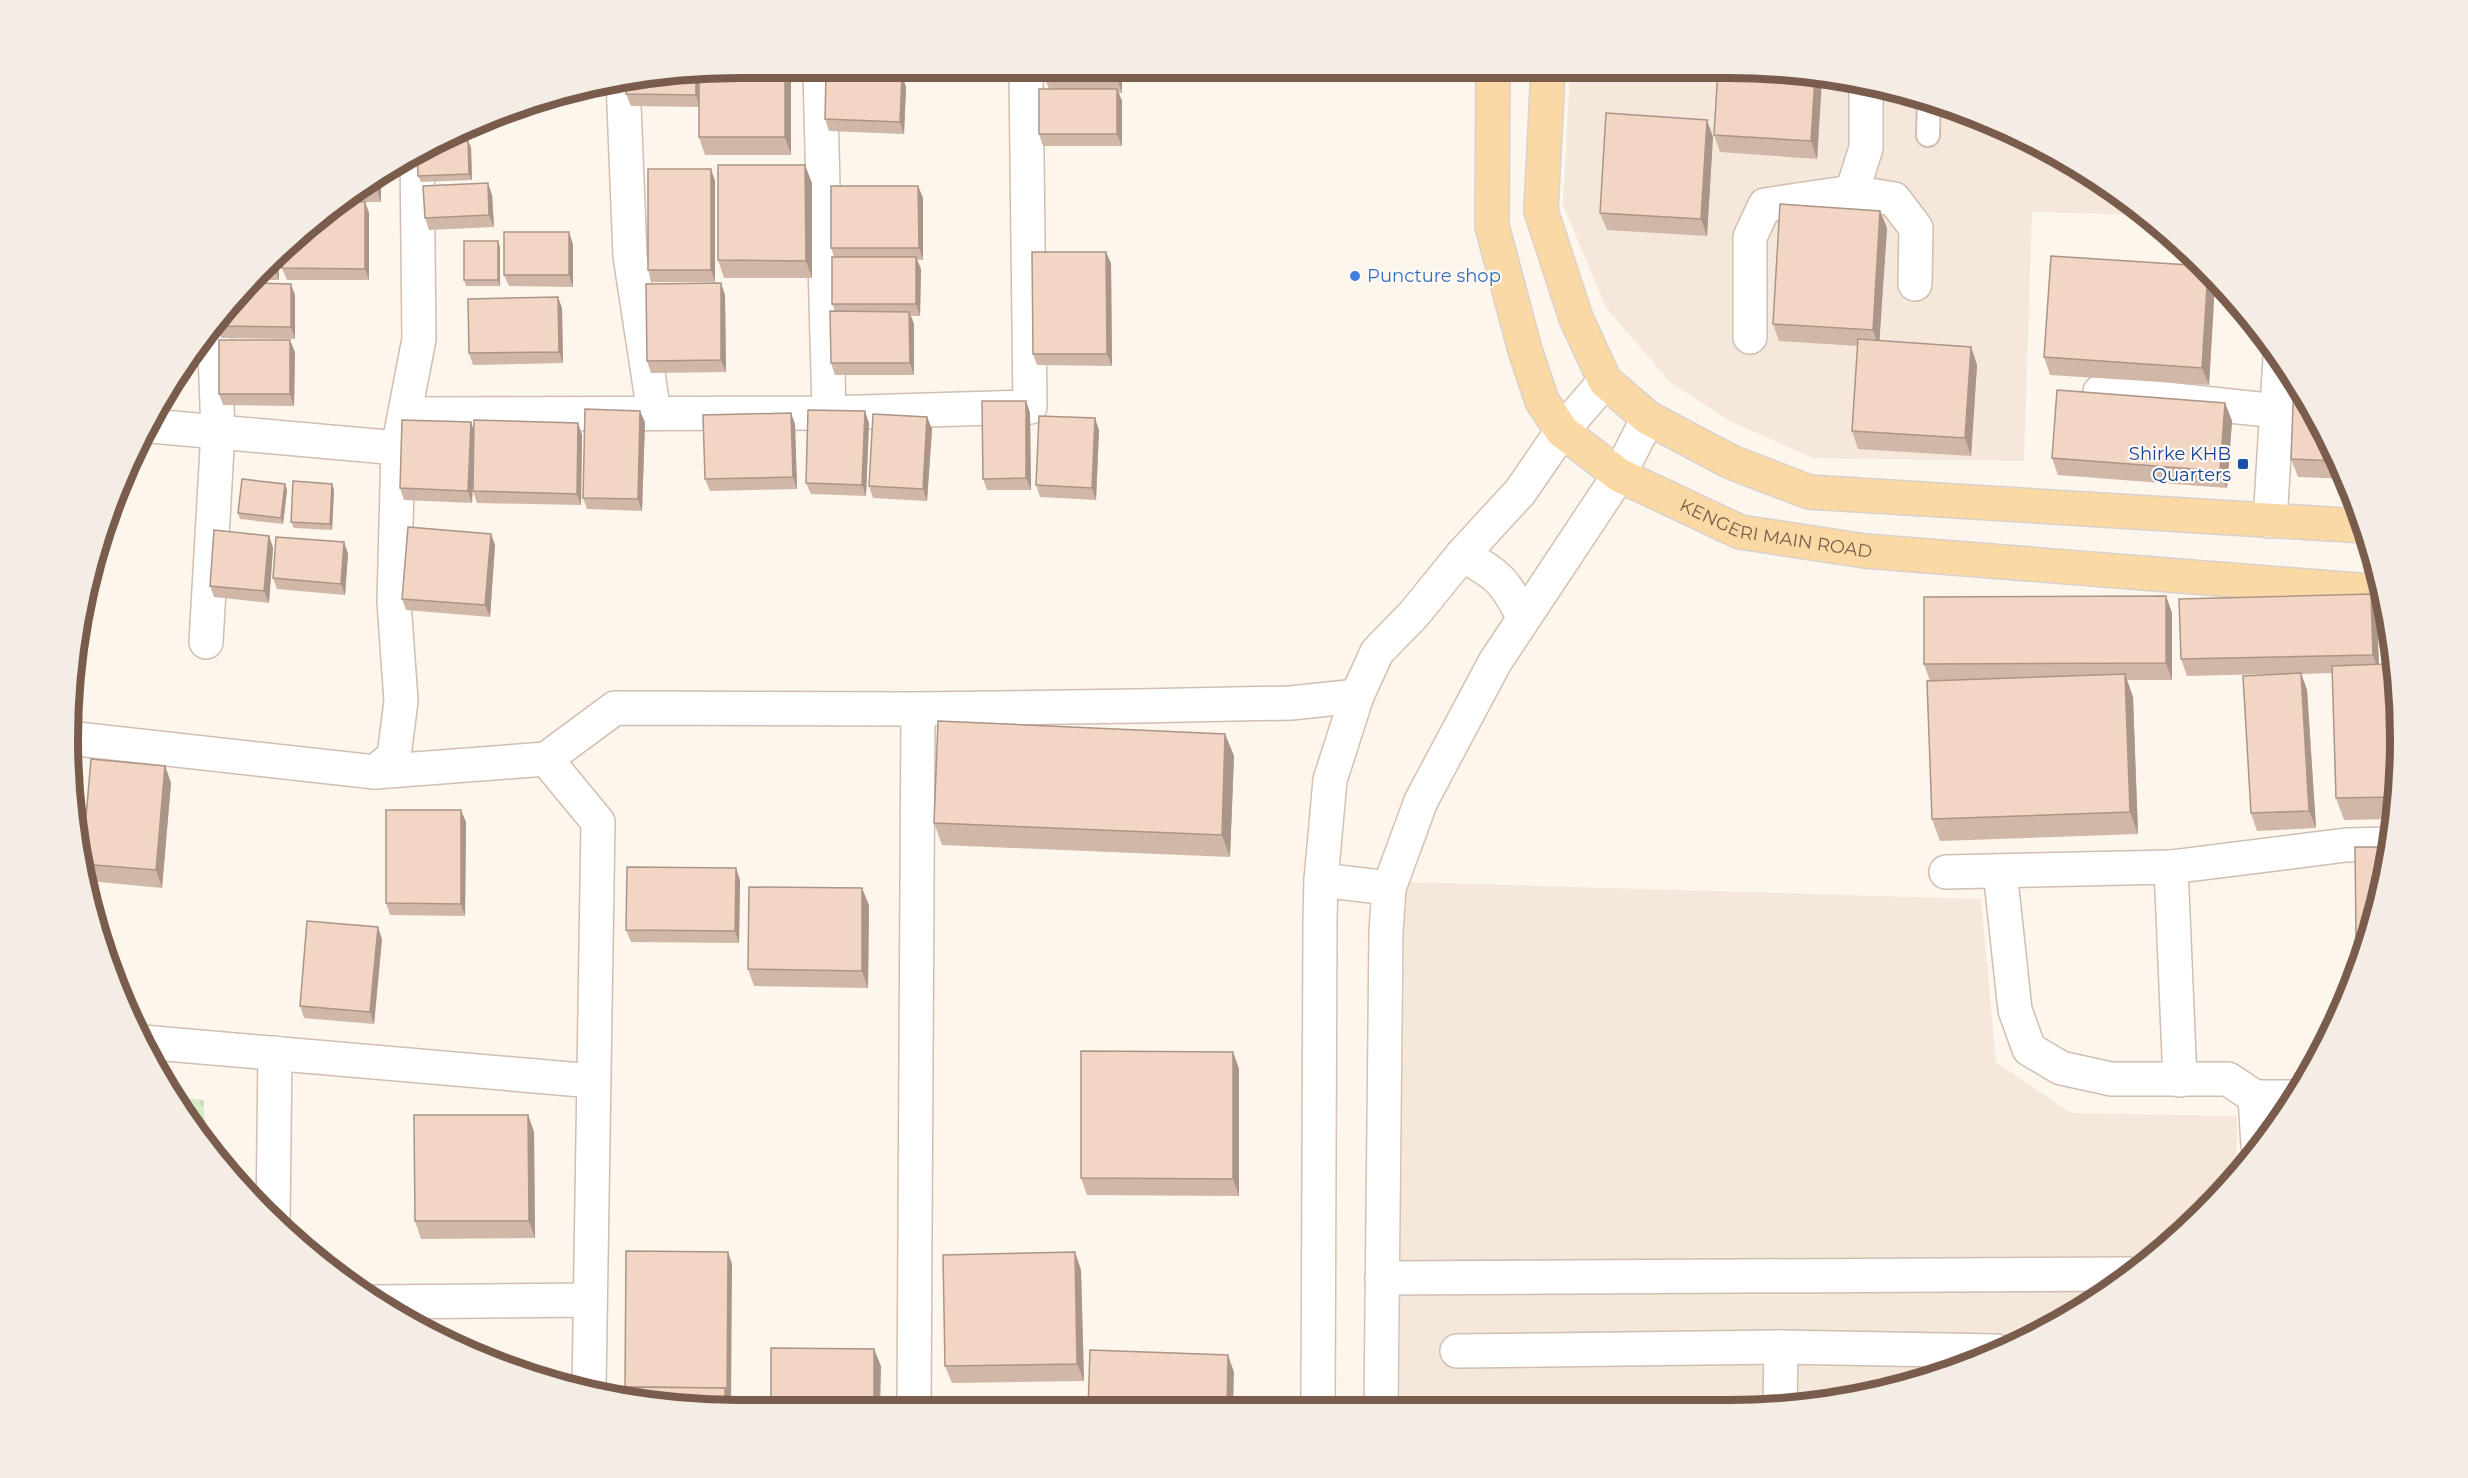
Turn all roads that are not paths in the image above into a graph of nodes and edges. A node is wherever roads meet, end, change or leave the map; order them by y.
1 (820, 78) edge
2 (1026, 78) edge
3 (1493, 78) edge
4 (1548, 78) edge
5 (623, 89) edge
6 (1866, 93) edge
7 (1929, 109) edge
8 (1928, 135) dead end
9 (417, 162) edge
10 (1852, 192) junction
11 (1915, 284) dead end
12 (214, 338) edge
13 (1750, 338) dead end
14 (2279, 372) edge
15 (1605, 381) junction
16 (2100, 392) edge
17 (2277, 411) junction
18 (654, 413) junction
19 (829, 413) junction
20 (405, 414) junction
21 (1648, 418) junction
22 (157, 426) edge
23 (218, 431) junction
24 (1562, 431) junction
25 (398, 448) junction
26 (1619, 475) junction
27 (2270, 521) junction
28 (2354, 526) edge
29 (1461, 555) junction
30 (2373, 591) edge
31 (1523, 617) junction
32 (206, 642) dead end
33 (1357, 696) junction
34 (918, 709) junction
35 (78, 739) edge
36 (546, 759) junction
37 (375, 772) junction
38 (2381, 844) edge
39 (2171, 867) junction
40 (2000, 871) junction
41 (1946, 872) dead end
42 (1321, 880) junction
43 (1389, 888) junction
44 (152, 1043) edge
45 (275, 1053) junction
46 (2180, 1080) junction
47 (593, 1081) junction
48 (2255, 1097) junction
49 (2284, 1097) edge
50 (2257, 1135) edge
51 (273, 1207) edge
52 (2115, 1275) edge
53 (1382, 1278) junction
54 (590, 1300) junction
55 (393, 1302) edge
56 (1781, 1347) junction
57 (1457, 1351) dead end
58 (1980, 1351) edge
59 (589, 1382) edge
60 (1780, 1398) edge
61 (914, 1400) edge
62 (1318, 1400) edge
63 (1381, 1400) edge

1 - 19 street
2 - 19 street
3 - 24 main road, KENGERI MAIN ROAD
4 - 15 main road
5 - 18 street
6 - 10 street
7 - 8 lane
9 - 20 street
10 - 11 street
10 - 13 street
12 - 23 street
14 - 17 street
15 - 21 main road
15 - 24 street
16 - 17 street
17 - 27 street
18 - 19 street
18 - 20 street
20 - 25 street
21 - 26 street
21 - 27 main road
22 - 23 street
23 - 25 street
23 - 32 street
24 - 26 main road, KENGERI MAIN ROAD
24 - 29 street
25 - 37 street
26 - 30 main road, KENGERI MAIN ROAD
26 - 31 street
27 - 28 main road
29 - 31 street
29 - 33 street
31 - 43 street
33 - 34 street
33 - 42 street
34 - 36 street
34 - 61 street
35 - 37 street
36 - 37 street
36 - 47 street
38 - 39 street
39 - 40 street
39 - 46 street
40 - 41 street
40 - 46 street
42 - 43 street
42 - 62 street
43 - 53 street
44 - 45 street
45 - 47 street
45 - 51 street
46 - 48 street
47 - 54 street
48 - 49 street
48 - 50 street
52 - 53 street
53 - 63 street
54 - 55 street
54 - 59 street
56 - 57 street
56 - 58 street
56 - 60 street

